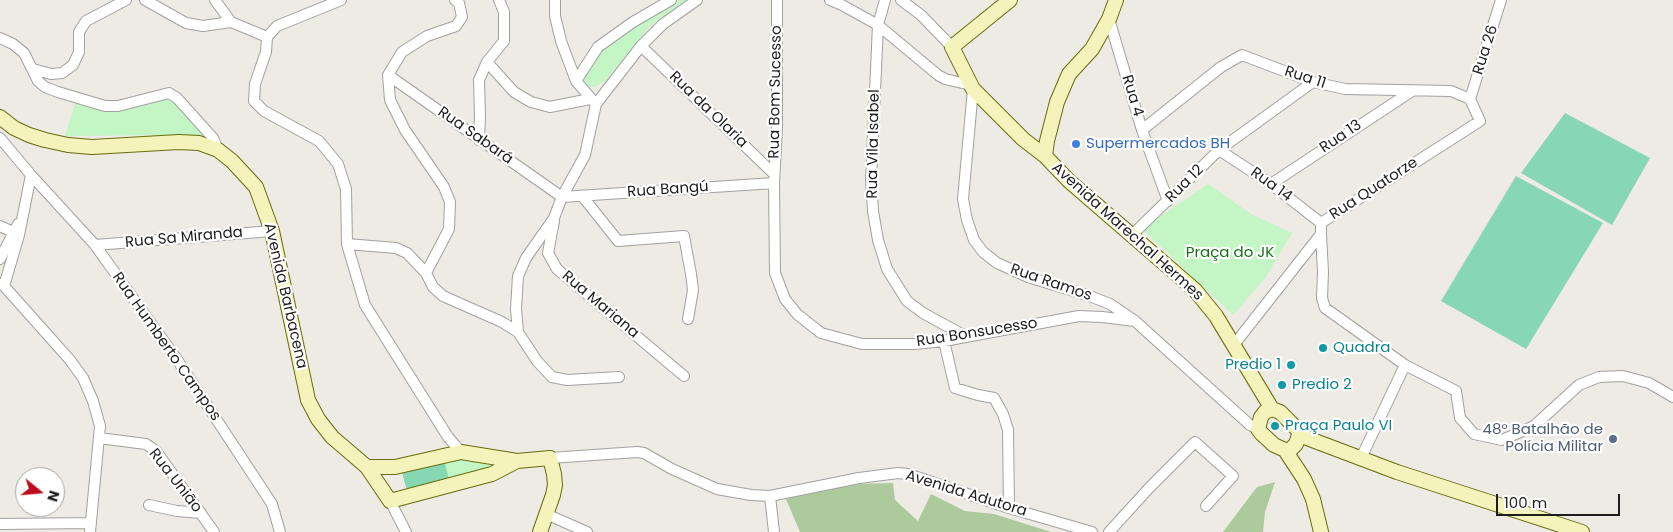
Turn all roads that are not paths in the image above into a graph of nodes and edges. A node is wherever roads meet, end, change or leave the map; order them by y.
1 (126, 0) edge
2 (145, 0) edge
3 (215, 0) edge
4 (341, 0) edge
5 (455, 0) edge
6 (499, 0) edge
7 (555, 0) edge
8 (671, 0) edge
9 (697, 0) edge
10 (777, 0) edge
11 (830, 0) edge
12 (885, 0) edge
13 (901, 0) edge
14 (1009, 0) edge
15 (1105, 0) edge
16 (1116, 0) edge
17 (1502, 0) edge
18 (231, 22) junction
19 (878, 24) junction
20 (1106, 24) junction
21 (267, 37) junction
22 (0, 38) edge
23 (641, 46) junction
24 (952, 47) junction
25 (488, 62) junction
26 (33, 69) junction
27 (388, 75) junction
28 (576, 81) junction
29 (1313, 82) junction
30 (972, 87) junction
31 (1413, 91) junction
32 (1470, 99) junction
33 (593, 101) junction
34 (0, 117) edge
35 (1051, 127) junction
36 (1142, 130) junction
37 (0, 138) edge
38 (1023, 139) junction
39 (479, 140) junction
40 (218, 150) junction
41 (1219, 150) junction
42 (1045, 156) junction
43 (31, 176) junction
44 (774, 179) junction
45 (1271, 184) junction
46 (583, 196) junction
47 (562, 197) junction
48 (1168, 201) junction
49 (554, 218) junction
50 (1321, 223) junction
51 (0, 226) edge
52 (272, 231) junction
53 (16, 234) junction
54 (1321, 234) junction
55 (1131, 236) junction
56 (347, 244) junction
57 (95, 245) junction
58 (0, 259) edge
59 (426, 273) junction
60 (2, 285) edge
61 (688, 320) dead end
62 (1135, 321) junction
63 (518, 332) junction
64 (967, 337) junction
65 (944, 340) junction
66 (1233, 346) junction
67 (1405, 365) junction
68 (684, 376) dead end
69 (619, 377) dead end
70 (1673, 397) edge
71 (1272, 409) junction
72 (1258, 428) junction
73 (1299, 435) junction
74 (99, 438) junction
75 (1285, 450) junction
76 (461, 452) junction
77 (550, 458) junction
78 (1361, 458) junction
79 (517, 462) junction
80 (367, 467) junction
81 (770, 496) junction
82 (390, 501) junction
83 (149, 505) dead end
84 (1206, 506) dead end
85 (1009, 508) junction
86 (201, 513) junction
87 (546, 514) junction
88 (0, 524) edge
89 (91, 528) edge
90 (214, 532) edge
91 (280, 532) edge
92 (406, 532) edge
93 (540, 532) edge
94 (587, 532) edge
95 (774, 532) edge
96 (1092, 532) edge
97 (1109, 532) edge
98 (1321, 532) edge
99 (1582, 532) edge

1 - 26 street
2 - 18 street
3 - 18 street
4 - 21 street
5 - 27 street
6 - 25 street
7 - 28 street
8 - 28 street
9 - 23 street
10 - 44 street, Rua Bom Sucesso
11 - 19 street
12 - 19 street, Rua Vila Isabel
13 - 24 street
14 - 24 street
15 - 20 street
16 - 20 street
17 - 32 street, Rua 26
18 - 21 street
19 - 30 street
19 - 64 street, Rua Vila Isabel
20 - 35 street
20 - 36 street, Rua 4
21 - 56 street
22 - 26 street
23 - 33 street
23 - 44 street, Rua da Olaria
24 - 30 street, Avenida Marechal Hermes
25 - 33 street
25 - 39 street
26 - 40 street
27 - 39 street, Rua Sabará
27 - 59 street
28 - 33 street
29 - 31 street, Rua 11
29 - 36 street, Rua 11
29 - 41 street, Rua 12
30 - 38 street, Avenida Marechal Hermes
30 - 62 street, Rua Ramos
31 - 32 street, Rua 11
31 - 45 street, Rua 13
32 - 50 street, Rua Quatorze
33 - 47 street
34 - 40 street, Avenida Barbacena
35 - 38 street
35 - 42 street
36 - 48 street, Rua 4
37 - 43 street, Rua Humberto Campos
38 - 42 street, Avenida Marechal Hermes
39 - 47 street, Rua Sabará
40 - 52 street, Avenida Barbacena
41 - 45 street, Rua 14
41 - 48 street, Rua 12
42 - 55 street, Avenida Marechal Hermes
43 - 53 street
43 - 57 street, Rua Humberto Campos
44 - 46 street, Rua Bangú
44 - 65 street, Rua Bonsucesso
45 - 50 street, Rua 14
46 - 47 street, Rua Bangú
46 - 61 street
47 - 49 street
48 - 55 street, Rua 12
49 - 63 street
49 - 68 street, Rua Mariana
50 - 54 street, Rua Quatorze
51 - 53 street
52 - 57 street, Rua Sa Miranda
52 - 80 street, Avenida Barbacena
53 - 58 street
53 - 60 street
54 - 66 street, Rua Quatorze
54 - 67 street
55 - 66 street, Avenida Marechal Hermes
56 - 59 street
56 - 76 street
57 - 91 street, Rua Humberto Campos
59 - 63 street
60 - 74 street
62 - 64 street, Rua Bonsucesso
62 - 72 street
63 - 69 street
64 - 65 street, Rua Bonsucesso
65 - 85 street
66 - 71 street, Avenida Marechal Hermes
67 - 70 street
67 - 78 street
71 - 72 street
71 - 73 street
72 - 75 street
73 - 75 street
73 - 78 street
74 - 86 street, Rua União
74 - 89 street
75 - 98 street
76 - 79 street, Avenida Adutora
76 - 80 street
77 - 79 street, Avenida Adutora
77 - 81 street, Avenida Adutora
77 - 87 street
78 - 99 street
79 - 82 street
80 - 82 street, Avenida Barbacena
81 - 85 street, Avenida Adutora
81 - 95 street
82 - 92 street, Avenida Barbacena
83 - 86 street
84 - 97 street
85 - 96 street, Avenida Adutora
86 - 90 street, Rua União
87 - 93 street
87 - 94 street
88 - 89 street

